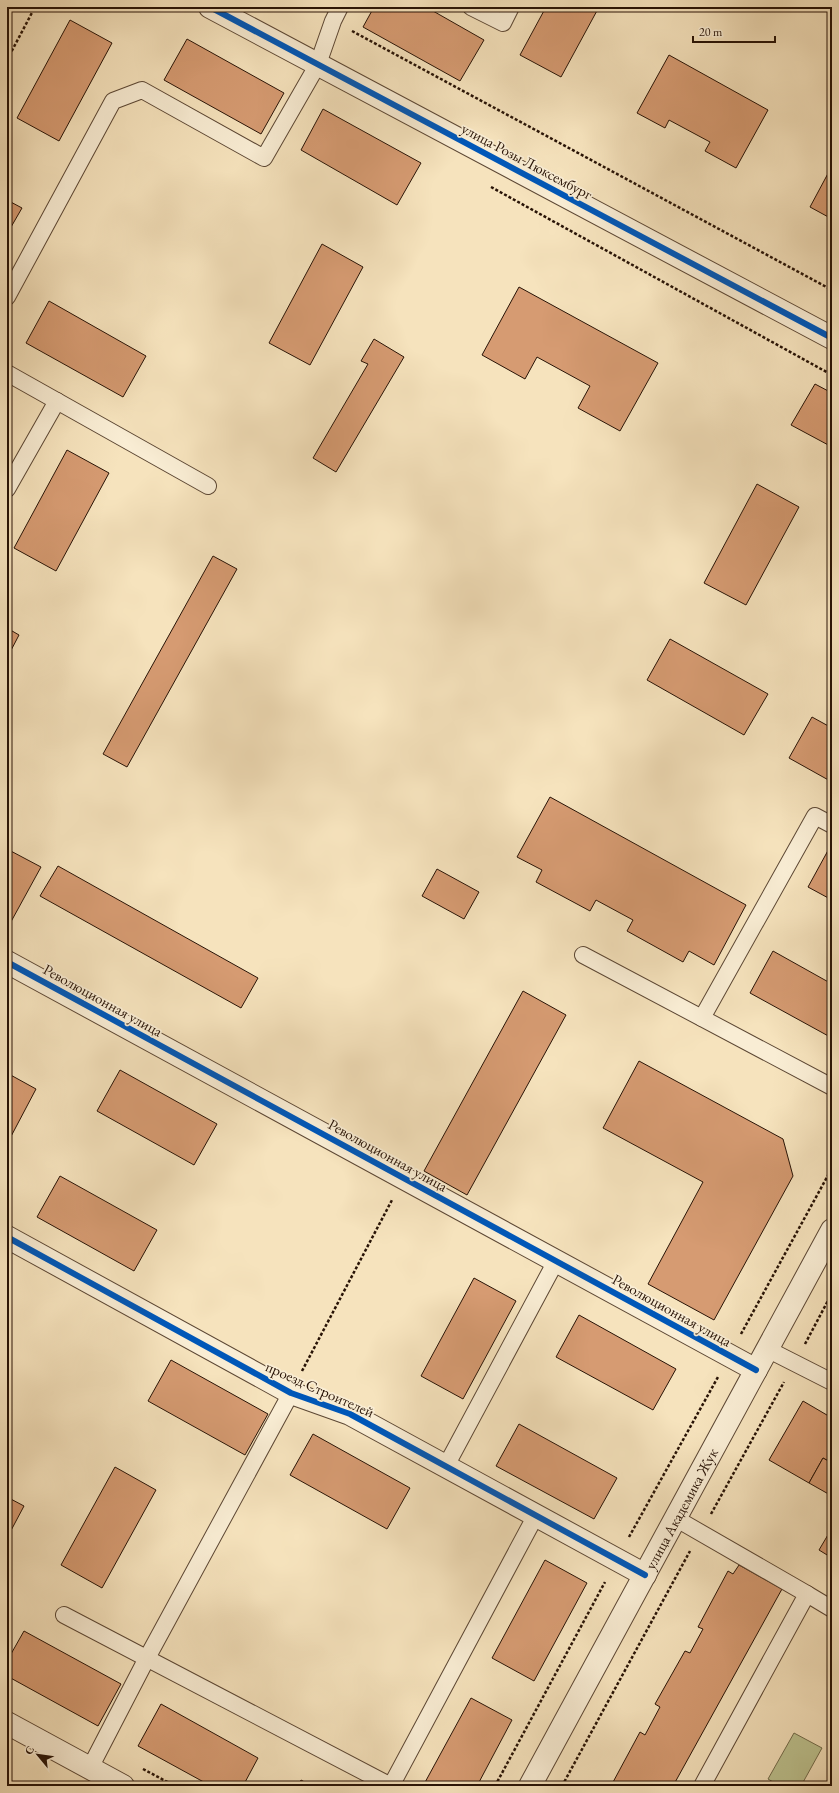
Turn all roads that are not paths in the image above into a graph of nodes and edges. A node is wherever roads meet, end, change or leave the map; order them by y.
1 (210, 7) edge
2 (471, 7) edge
3 (511, 7) edge
4 (336, 14) edge
5 (318, 64) junction
6 (7, 297) edge
7 (832, 338) edge
8 (7, 373) edge
9 (57, 401) junction
10 (208, 486) dead end
11 (7, 489) edge
12 (832, 825) edge
13 (583, 955) dead end
14 (7, 962) edge
15 (702, 1018) junction
16 (832, 1088) edge
17 (832, 1230) edge
18 (7, 1238) edge
19 (556, 1261) junction
20 (767, 1349) junction
21 (756, 1370) junction
22 (832, 1382) edge
23 (291, 1393) junction
24 (446, 1466) junction
25 (536, 1515) junction
26 (675, 1518) junction
27 (644, 1575) junction
28 (807, 1594) junction
29 (832, 1609) edge
30 (64, 1615) dead end
31 (147, 1658) junction
32 (7, 1723) edge
33 (90, 1768) junction
34 (123, 1786) edge
35 (530, 1786) edge
36 (702, 1786) edge

1 - 5 street, улица Розы Люксембург
2 - 3 lane
4 - 5 lane
5 - 6 lane
5 - 7 street, улица Розы Люксембург
8 - 9 lane
9 - 10 lane
9 - 11 lane
12 - 15 lane
13 - 15 lane
14 - 19 street, Революционная улица
15 - 16 lane
17 - 20 street, улица Академика Жук
18 - 23 street, проезд Строителей
19 - 21 street, Революционная улица
19 - 24 lane
20 - 21 street, улица Академика Жук
20 - 22 lane
21 - 26 street, улица Академика Жук
23 - 24 street, проезд Строителей
23 - 31 lane
24 - 25 street, проезд Строителей
25 - 27 street, проезд Строителей
25 - 31 lane
26 - 27 street, улица Академика Жук
26 - 28 lane
27 - 35 street, улица Академика Жук
28 - 29 lane
28 - 36 lane
30 - 31 lane
31 - 33 lane
32 - 33 street
33 - 34 street

